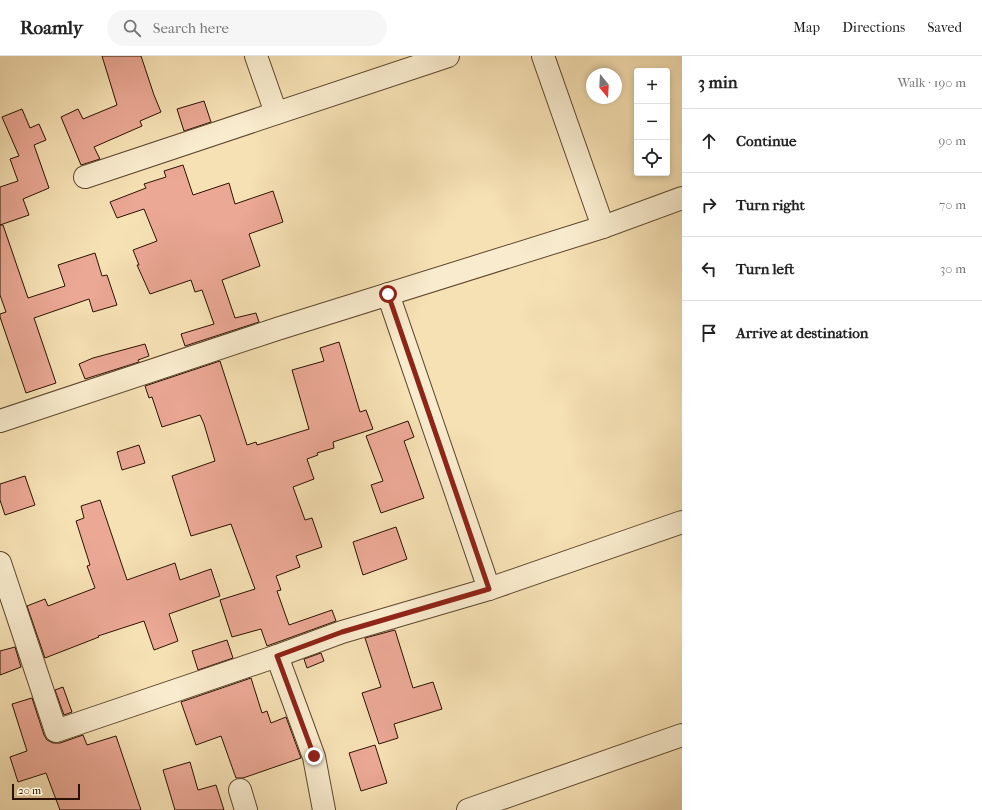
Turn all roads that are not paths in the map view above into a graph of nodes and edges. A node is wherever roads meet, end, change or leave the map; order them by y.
1 (256, 56) edge
2 (448, 56) edge
3 (543, 56) edge
4 (276, 113) junction
5 (85, 177) dead end
6 (682, 198) edge
7 (603, 227) junction
8 (388, 294) junction
9 (0, 421) edge
10 (682, 522) edge
11 (0, 563) edge
12 (489, 589) junction
13 (277, 656) junction
14 (682, 735) edge
15 (324, 810) edge
16 (468, 810) edge

1 - 4 street
2 - 4 street
3 - 7 street
4 - 5 street
6 - 7 street
7 - 8 street
8 - 9 street
8 - 12 street
10 - 12 street
11 - 13 street
12 - 13 street
13 - 15 street
14 - 16 street

